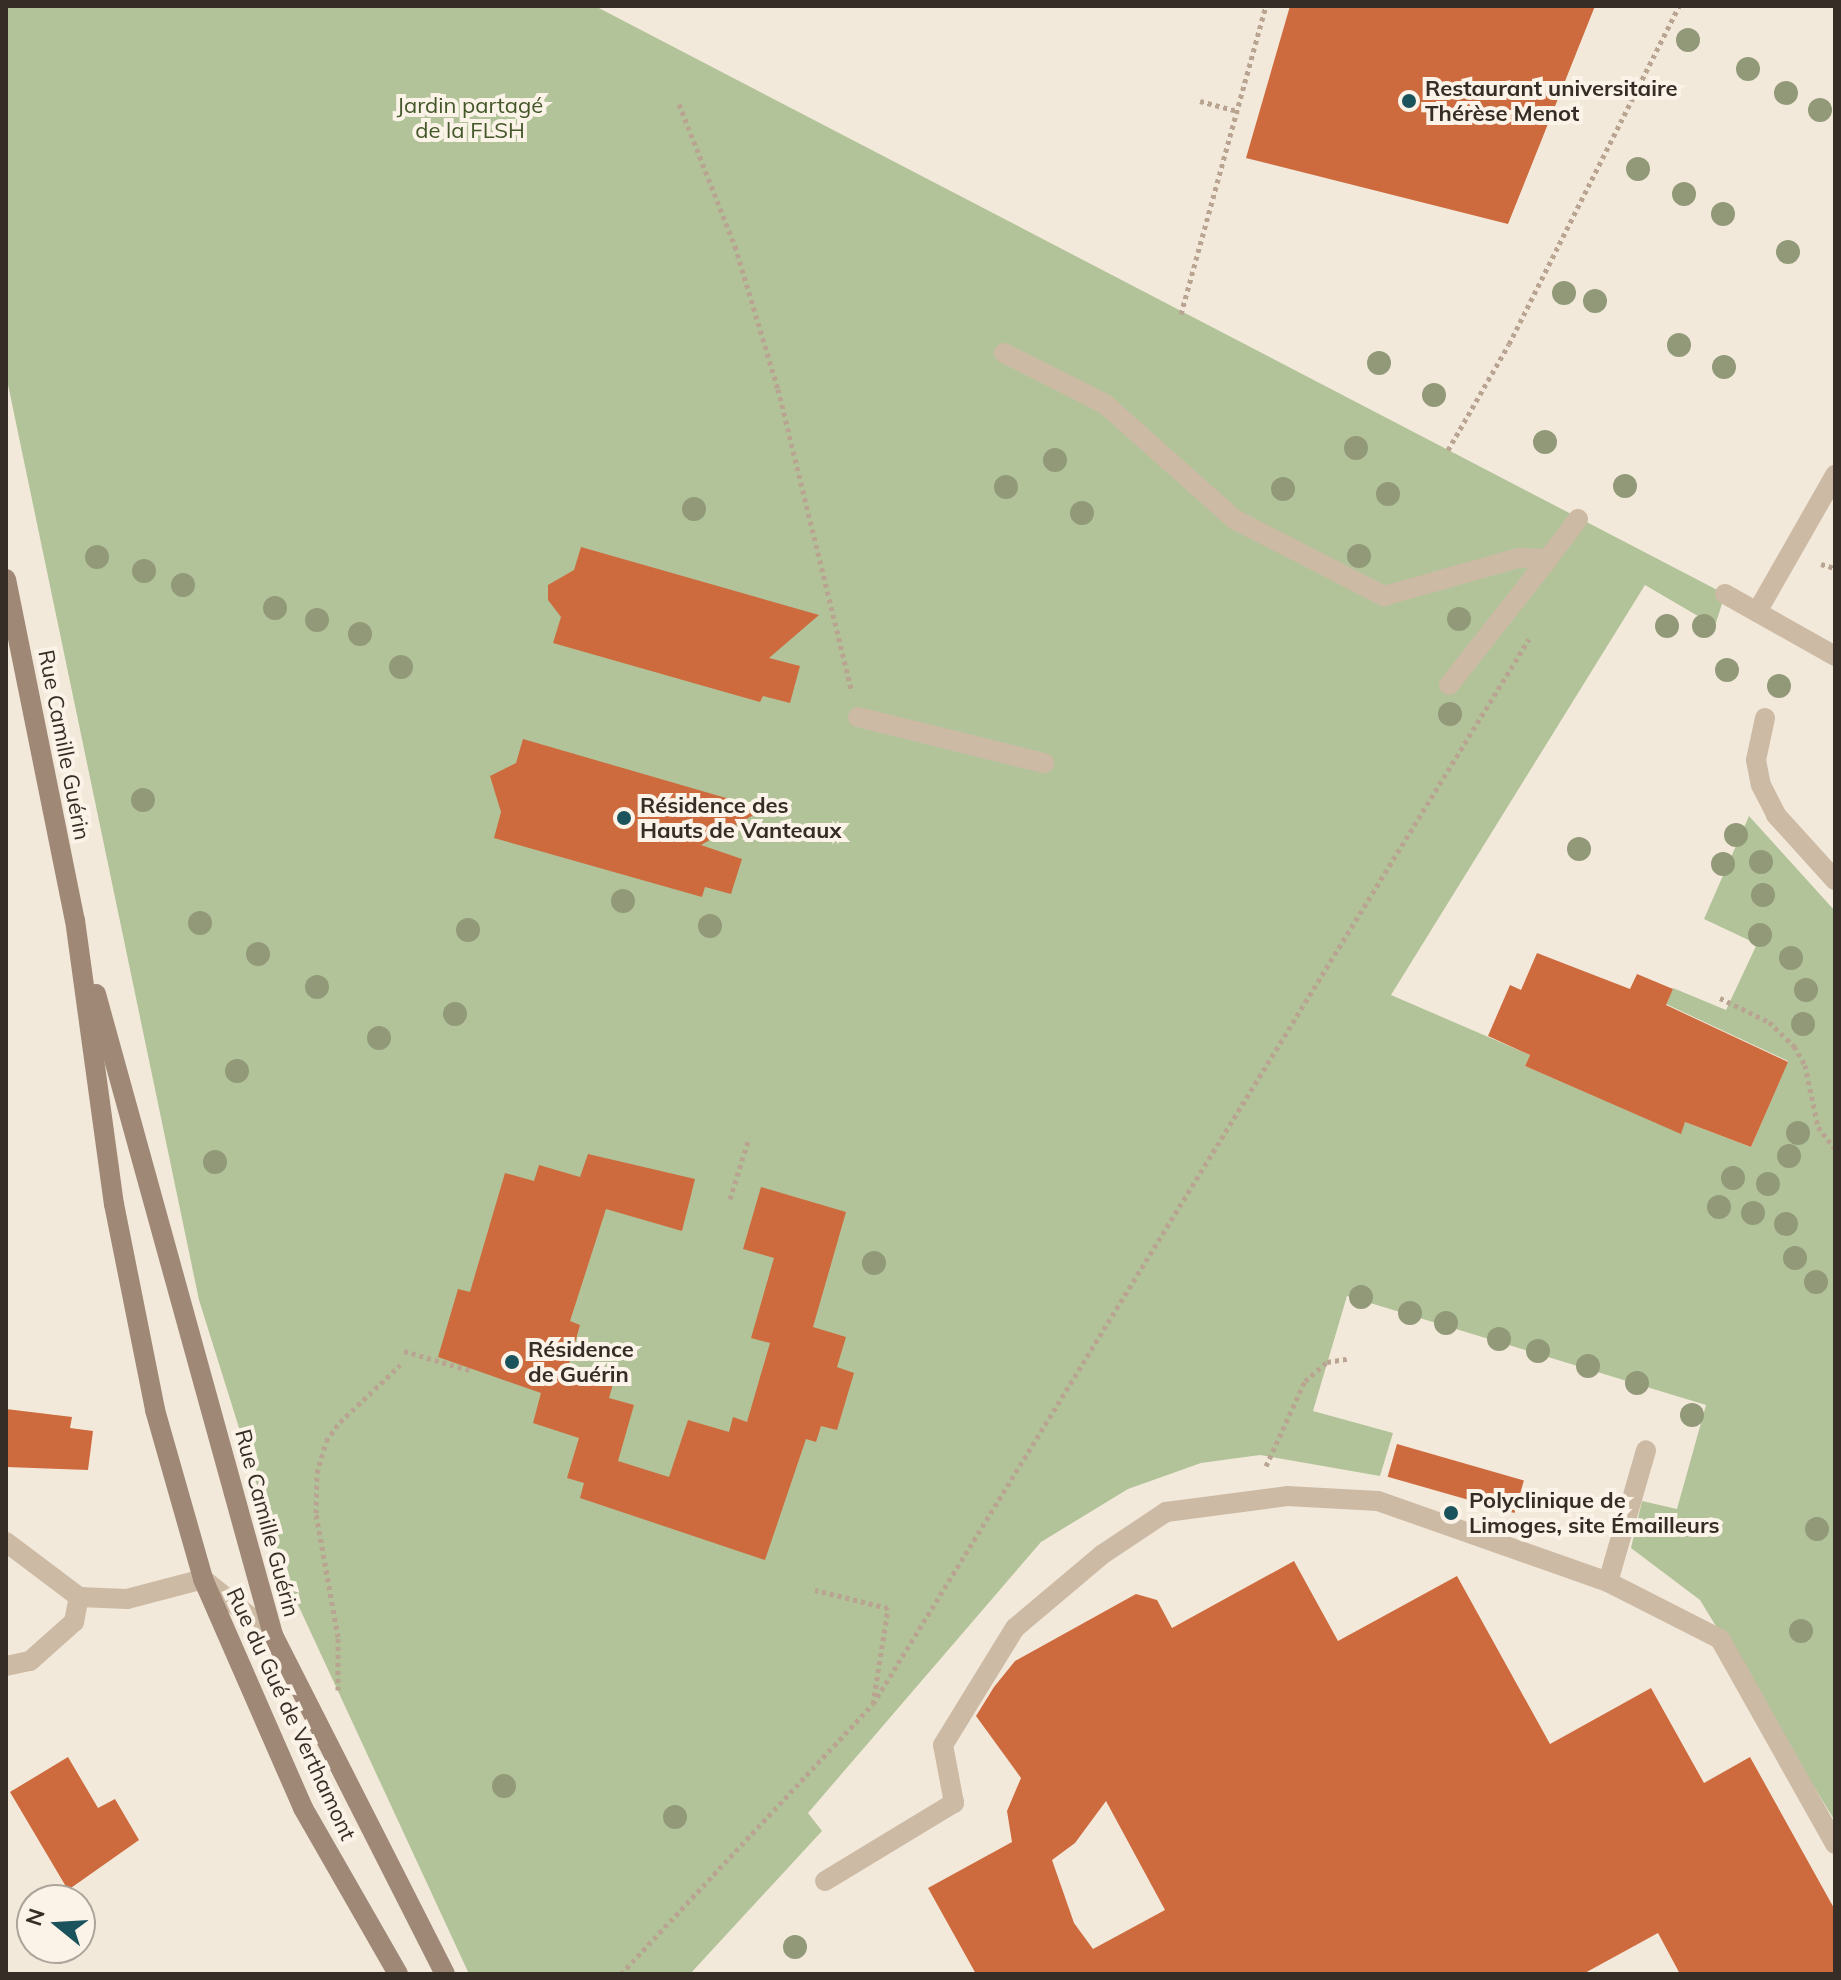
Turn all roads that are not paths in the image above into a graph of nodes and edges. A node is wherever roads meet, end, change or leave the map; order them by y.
1 (1004, 353) dead end
2 (1835, 475) edge
3 (1578, 519) dead end
4 (1548, 559) junction
5 (6, 579) edge
6 (1725, 594) dead end
7 (1757, 612) junction
8 (1835, 656) edge
9 (1449, 685) dead end
10 (858, 717) road end
11 (1765, 718) dead end
12 (1044, 763) dead end
13 (1835, 880) edge
14 (75, 920) junction
15 (1646, 1450) dead end
16 (6, 1542) edge
17 (203, 1579) junction
18 (1608, 1582) junction
19 (79, 1597) junction
20 (273, 1635) junction
21 (6, 1666) edge
22 (1835, 1844) edge
23 (825, 1881) dead end
24 (398, 1974) edge
25 (445, 1974) edge

1 - 4 street
2 - 7 street
3 - 4 street
4 - 9 street
5 - 14 main road, Rue Camille Guérin
6 - 7 street
7 - 8 street
10 - 12 street
11 - 13 street
14 - 17 main road, Rue Camille Guérin
14 - 20 main road, Rue Camille Guérin
15 - 18 street
16 - 19 street
17 - 19 street, Rue du Gué de Verthamont
17 - 20 street, Rue Camille Guérin
17 - 24 main road, Rue du Gué de Verthamont
18 - 22 street
18 - 23 street
19 - 21 street
20 - 25 main road, Rue du Gué de Verthamont

